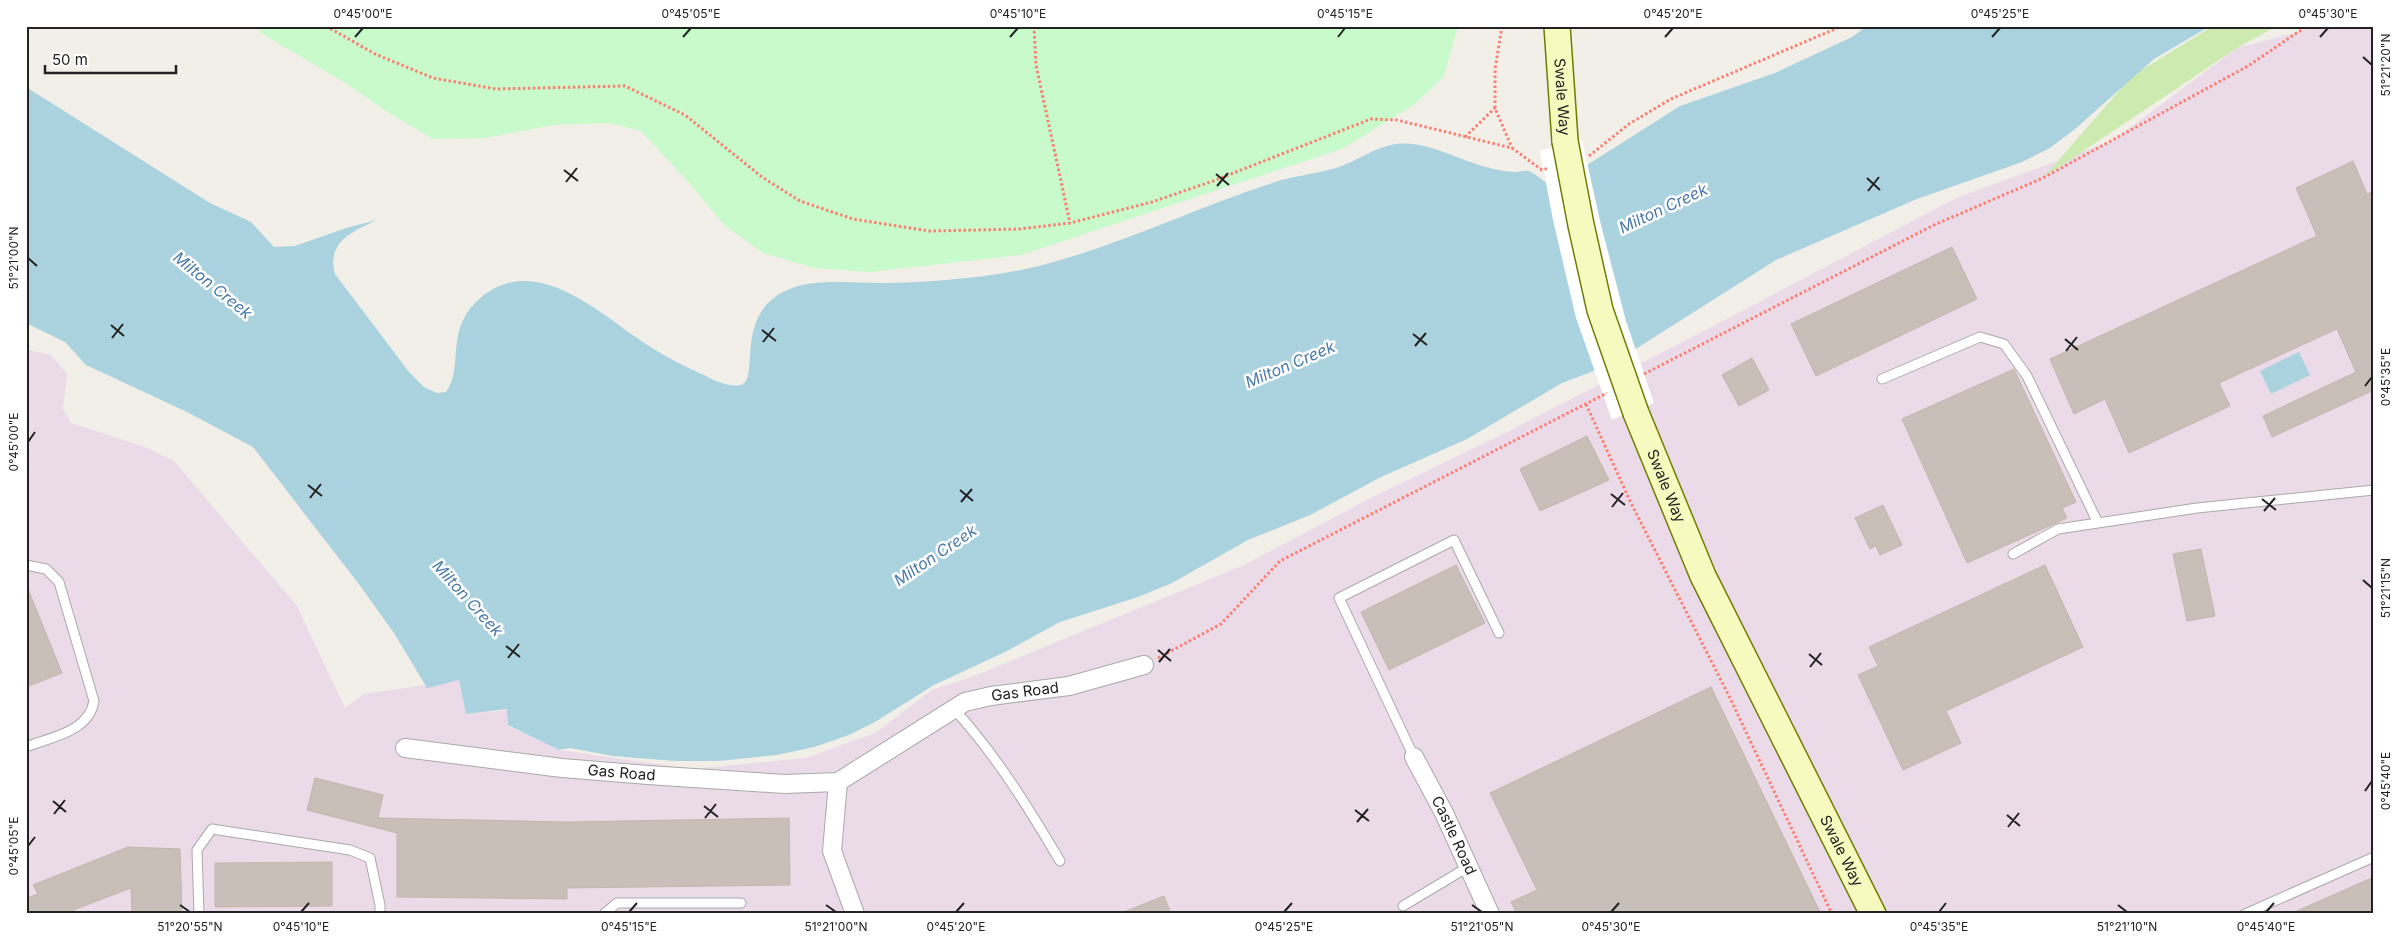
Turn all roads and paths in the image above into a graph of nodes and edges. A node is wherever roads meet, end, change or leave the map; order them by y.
1 (326, 26) edge
2 (1034, 26) edge
3 (1502, 26) edge
4 (1558, 26) edge
5 (1842, 26) edge
6 (2307, 26) edge
7 (1495, 108) junction
8 (1465, 138) junction
9 (1512, 148) junction
10 (1574, 149) junction
11 (1550, 167) dead end
12 (1070, 223) junction
13 (1637, 377) dead end
14 (1882, 379) dead end
15 (1612, 391) dead end
16 (1586, 404) junction
17 (2374, 490) edge
18 (2098, 523) junction
19 (2013, 554) dead end
20 (26, 565) edge
21 (1499, 633) dead end
22 (1144, 665) joint
23 (954, 709) junction
24 (26, 747) edge
25 (405, 748) dead end
26 (1414, 757) joint
27 (838, 782) junction
28 (2374, 856) edge
29 (1060, 860) dead end
30 (1468, 867) junction
31 (741, 903) dead end
32 (1403, 906) dead end
33 (198, 914) edge
34 (380, 914) edge
35 (604, 914) edge
36 (855, 914) edge
37 (1490, 914) edge
38 (1832, 914) edge
39 (1873, 914) edge
40 (2245, 914) edge

1 - 12 path
2 - 12 path
3 - 7 path
4 - 10 main road, Swale Way
5 - 10 path
6 - 13 path
7 - 8 path
7 - 9 path
8 - 9 path
8 - 12 path
9 - 11 path
10 - 39 main road, Swale Way, bridge
14 - 18 lane
15 - 16 path
16 - 22 path
16 - 38 path
17 - 18 lane
18 - 19 lane
20 - 24 lane
21 - 26 lane
22 - 23 street, Gas Road
23 - 27 street, Gas Road
23 - 29 lane
25 - 27 street, Gas Road
26 - 30 street, Castle Road
27 - 36 street
28 - 40 lane
30 - 32 lane
30 - 37 street, Castle Road
31 - 35 lane
33 - 34 lane

